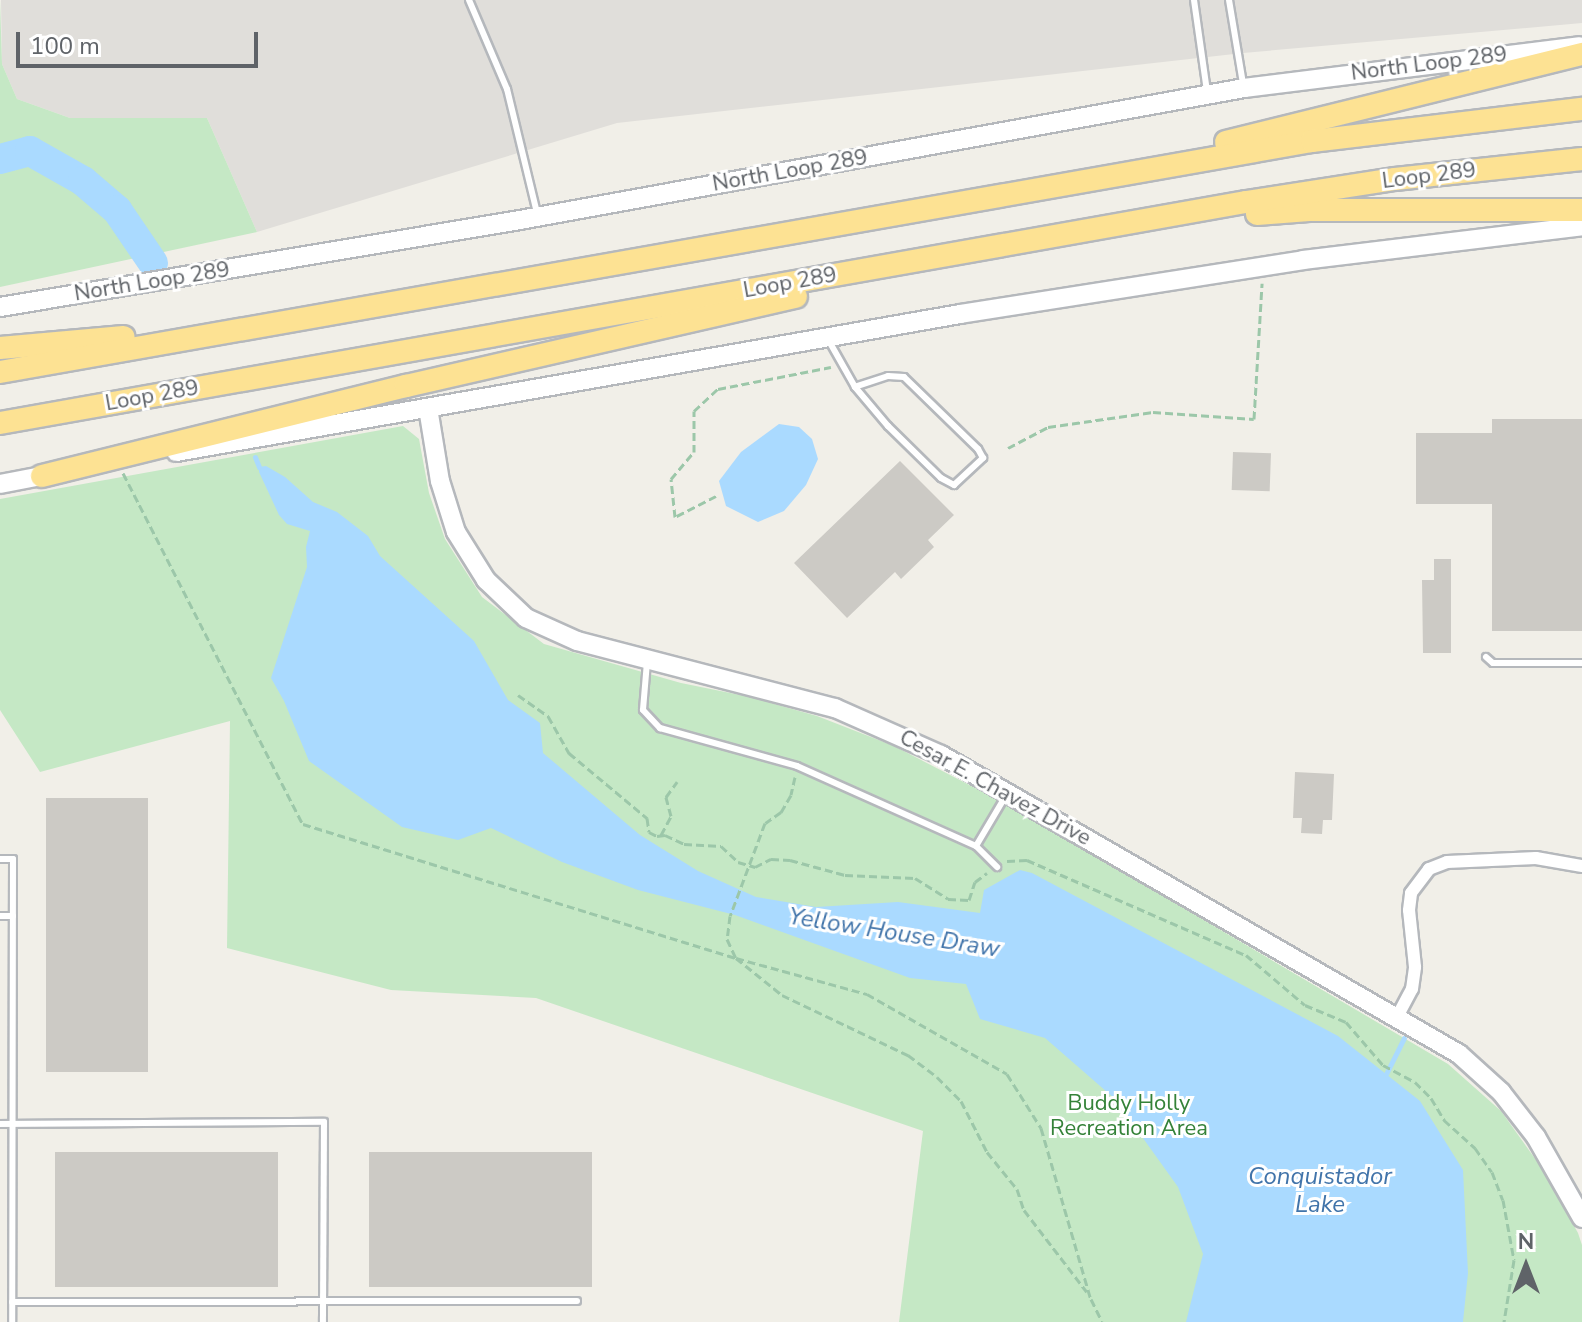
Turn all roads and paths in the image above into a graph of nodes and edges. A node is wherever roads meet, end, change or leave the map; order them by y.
1 (469, 0) edge
2 (1194, 0) edge
3 (1229, 0) edge
4 (1582, 46) edge
5 (1582, 54) edge
6 (1244, 88) junction
7 (1208, 94) junction
8 (1582, 109) edge
9 (1582, 159) edge
10 (1003, 193) junction
11 (1582, 210) edge
12 (538, 217) junction
13 (1145, 220) junction
14 (1582, 226) edge
15 (888, 266) junction
16 (1262, 274) dead end
17 (0, 307) edge
18 (217, 333) junction
19 (828, 338) junction
20 (0, 348) edge
21 (843, 365) junction
22 (0, 372) edge
23 (855, 387) junction
24 (428, 408) junction
25 (0, 423) edge
26 (1008, 448) dead end
27 (118, 463) junction
28 (42, 476) junction
29 (0, 484) edge
30 (716, 496) dead end
31 (1486, 657) dead end
32 (648, 659) junction
33 (1582, 663) edge
34 (518, 695) dead end
35 (797, 766) junction
36 (677, 782) dead end
37 (1008, 793) junction
38 (661, 835) junction
39 (976, 846) junction
40 (0, 859) edge
41 (749, 866) junction
42 (1582, 866) edge
43 (997, 867) junction
44 (0, 916) edge
45 (13, 916) junction
46 (736, 958) junction
47 (1397, 1017) junction
48 (0, 1124) edge
49 (12, 1124) junction
50 (1582, 1218) edge
51 (323, 1300) junction
52 (1091, 1300) junction
53 (577, 1301) dead end
54 (12, 1302) junction
55 (12, 1322) edge
56 (323, 1322) edge
57 (1102, 1322) edge
58 (1504, 1322) edge

1 - 12 lane
2 - 7 lane
3 - 6 lane
4 - 6 main road, North Loop 289
5 - 10 highway
6 - 7 main road, North Loop 289
7 - 12 main road, North Loop 289
8 - 10 highway
9 - 13 highway, Loop 289
10 - 18 highway
11 - 13 highway
12 - 17 main road, North Loop 289
13 - 15 highway, Loop 289
14 - 19 main road
15 - 25 highway, Loop 289
15 - 28 highway
16 - 26 path
18 - 20 highway
18 - 22 highway
19 - 21 lane
19 - 24 main road
21 - 23 lane
21 - 30 path
23 - 23 lane
24 - 27 main road
24 - 32 main road, Cesar E. Chavez Drive
27 - 28 main road
27 - 46 path
28 - 29 main road
31 - 33 lane
32 - 35 lane
32 - 37 main road, Cesar E. Chavez Drive
34 - 38 path
35 - 39 lane
35 - 41 path
36 - 38 path
37 - 39 lane
37 - 47 main road, Cesar E. Chavez Drive
38 - 41 path
39 - 43 lane
40 - 45 lane
41 - 43 path
41 - 46 path
42 - 47 street
43 - 58 path
44 - 45 lane
45 - 49 lane
46 - 52 path
46 - 52 path
47 - 50 main road, Cesar E. Chavez Drive
48 - 49 lane
49 - 51 lane
49 - 54 lane
51 - 53 lane
51 - 54 lane
51 - 56 lane
52 - 57 path
54 - 55 lane

